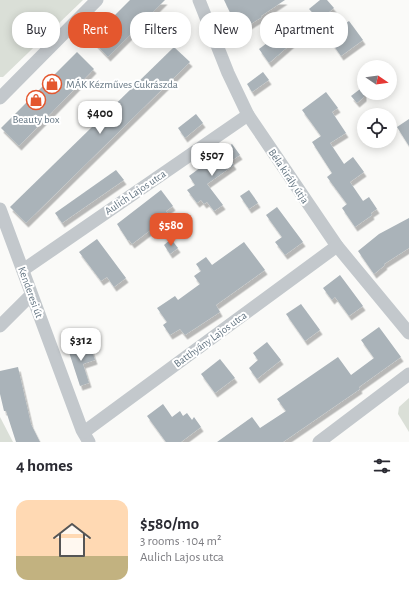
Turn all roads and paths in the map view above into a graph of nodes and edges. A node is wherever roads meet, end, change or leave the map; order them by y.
1 (97, 0) edge
2 (199, 0) edge
3 (0, 98) edge
4 (248, 115) junction
5 (0, 209) edge
6 (337, 246) junction
7 (23, 270) junction
8 (31, 295) junction
9 (0, 326) edge
10 (409, 333) edge
11 (409, 374) edge
12 (87, 437) edge
13 (319, 442) edge

1 - 3 street
2 - 4 street, Béla király útja
4 - 6 street, Béla király útja
4 - 7 street, Aulich Lajos utca
5 - 7 street, Kenderesi út
6 - 10 street, Béla király útja
6 - 12 street, Batthyány Lajos utca
7 - 8 street, Kenderesi út
8 - 9 street
8 - 12 street, Kenderesi út
11 - 13 street

